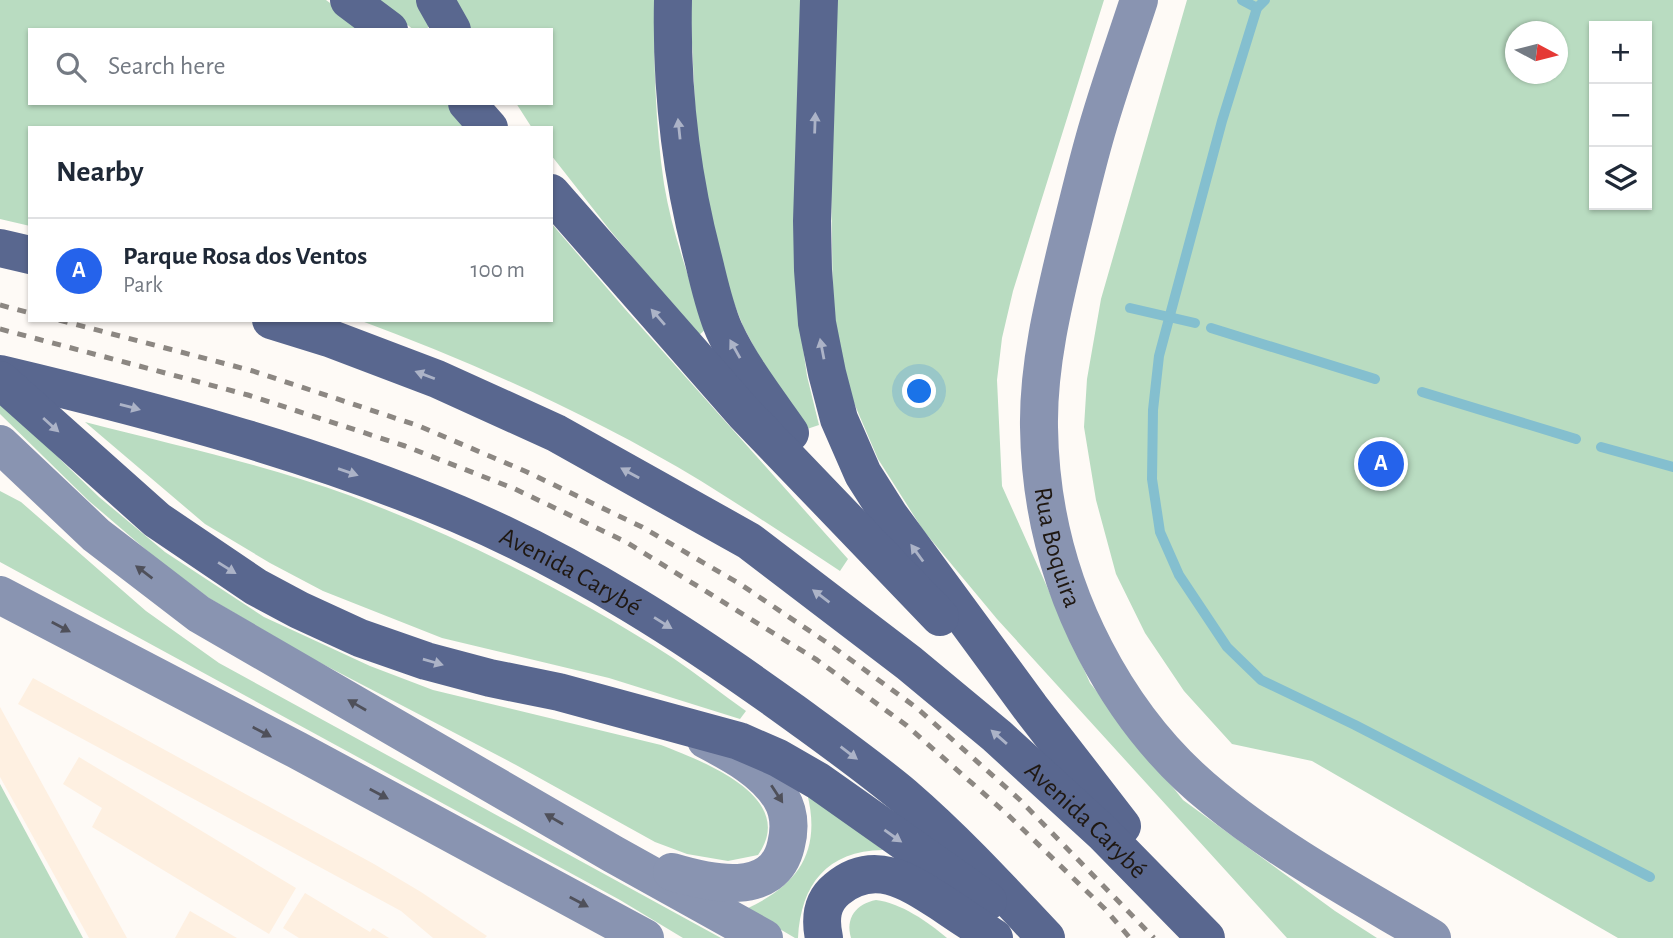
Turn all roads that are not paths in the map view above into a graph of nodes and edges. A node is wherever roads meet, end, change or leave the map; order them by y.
1 (349, 0) edge
2 (435, 0) edge
3 (673, 0) edge
4 (819, 0) edge
5 (1139, 0) edge
6 (386, 28) edge
7 (451, 28) edge
8 (469, 105) edge
9 (500, 105) edge
10 (487, 126) edge
11 (513, 126) edge
12 (557, 196) edge
13 (0, 248) edge
14 (28, 255) edge
15 (277, 322) edge
16 (0, 374) edge
17 (0, 380) edge
18 (0, 444) edge
19 (0, 469) edge
20 (60, 503) junction
21 (872, 545) junction
22 (0, 595) edge
23 (1030, 707) junction
24 (636, 712) junction
25 (613, 853) junction
26 (645, 938) edge
27 (764, 938) edge
28 (824, 938) edge
29 (994, 938) edge
30 (1044, 938) edge
31 (1208, 938) edge
32 (1432, 938) edge

1 - 6 highway
2 - 7 highway
21 -> 3 highway
23 -> 4 highway
5 - 32 main road, Rua Boquira
8 - 10 highway
9 - 11 highway
21 -> 12 highway
13 - 14 highway
31 -> 15 highway, Avenida Carybé
16 -> 30 highway, Avenida Carybé
17 -> 24 highway
18 - 20 main road
19 - 20 main road
25 -> 20 main road
21 - 23 highway
22 -> 26 main road
23 - 31 highway
24 -> 25 main road
24 -> 30 highway
25 - 27 main road
28 - 29 highway

